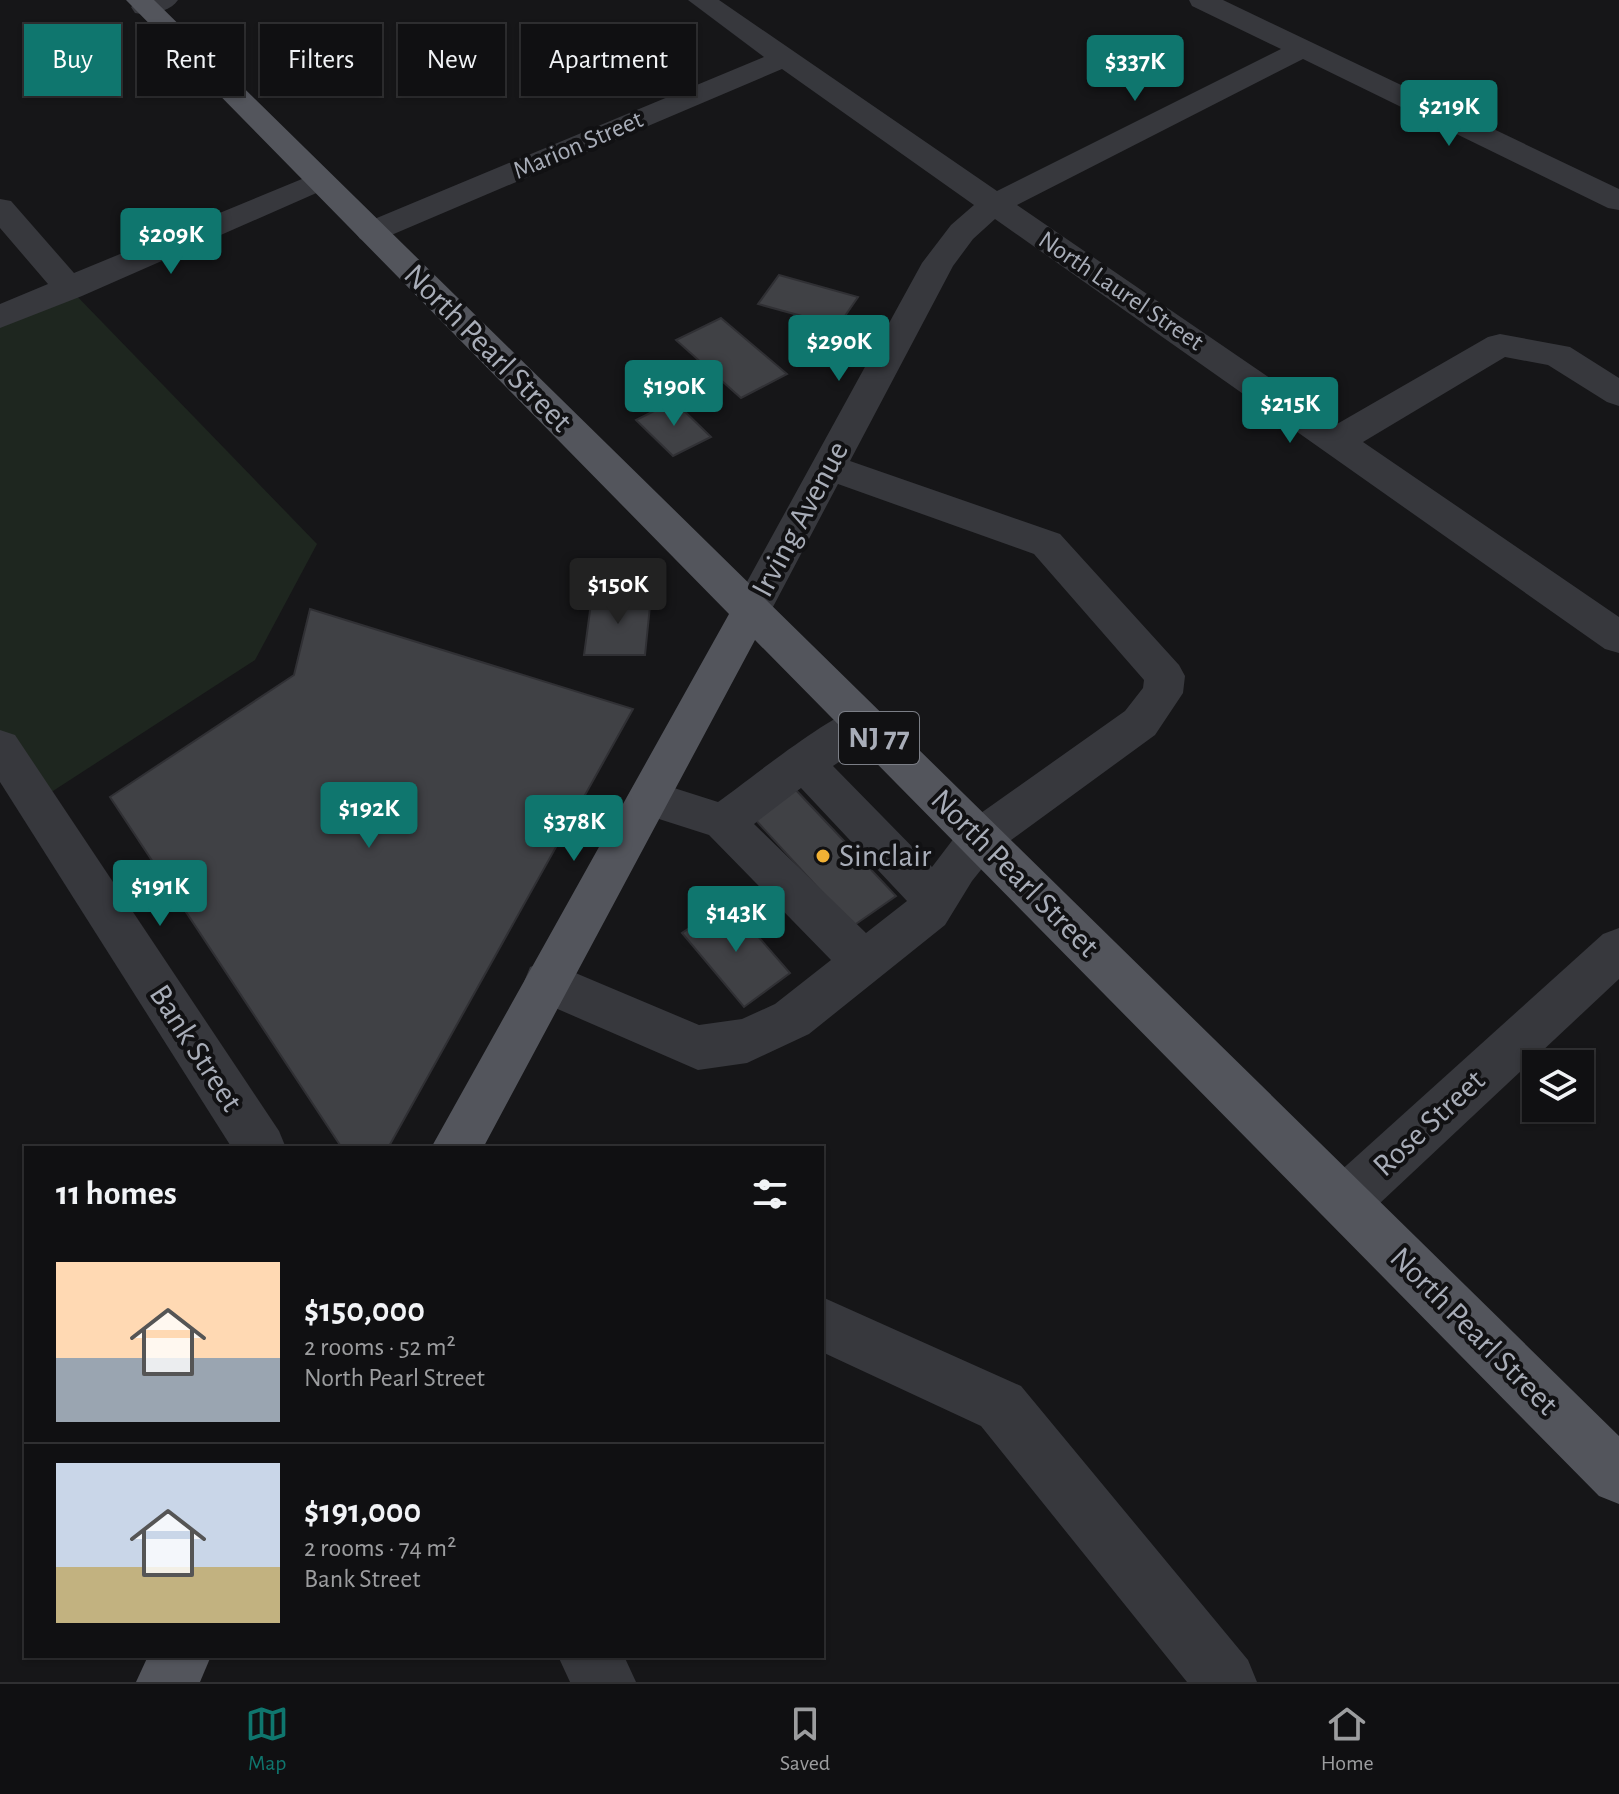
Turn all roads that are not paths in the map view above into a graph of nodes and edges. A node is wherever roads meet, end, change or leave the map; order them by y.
1 (701, 0) edge
2 (1202, 0) edge
3 (1262, 0) edge
4 (150, 2) edge
5 (1302, 49) junction
6 (785, 58) junction
7 (319, 181) junction
8 (1619, 201) edge
9 (992, 205) junction
10 (0, 208) edge
11 (371, 232) junction
12 (70, 289) junction
13 (0, 317) edge
14 (1619, 394) edge
15 (1336, 441) junction
16 (828, 467) junction
17 (751, 611) junction
18 (1618, 636) edge
19 (864, 723) junction
20 (0, 747) edge
21 (804, 763) junction
22 (649, 798) junction
23 (724, 822) junction
24 (980, 838) junction
25 (935, 900) junction
26 (1619, 949) edge
27 (864, 962) junction
28 (547, 982) junction
29 (260, 1146) edge
30 (457, 1146) edge
31 (1345, 1201) junction
32 (824, 1325) edge
33 (1619, 1476) edge
34 (180, 1658) edge
35 (589, 1658) edge
36 (167, 1682) edge
37 (605, 1682) edge
38 (1226, 1682) edge

1 - 6 street, North Laurel Street
2 - 5 street
3 - 5 street
4 - 7 main road, North Pearl Street / NJ 77
5 - 8 street
5 - 9 street, Irving Avenue
6 - 9 street, North Laurel Street
6 - 11 street, Marion Street
7 - 11 main road, North Pearl Street / NJ 77
7 - 12 street
9 - 15 street, North Laurel Street
9 - 16 street, Irving Avenue
10 - 12 street
11 - 17 main road, North Pearl Street / NJ 77
12 - 13 street
14 - 15 street
15 - 18 street, North Laurel Street
16 - 17 street, Irving Avenue
16 - 24 street
17 - 19 main road, North Pearl Street / NJ 77
17 - 22 main road, Irving Avenue
19 - 21 street
19 - 24 main road, North Pearl Street / NJ 77
20 - 29 street, Bank Street
21 - 23 street
21 - 25 street
22 - 23 street
22 - 28 main road, Irving Avenue
23 - 27 street
24 - 25 street
24 - 31 main road, North Pearl Street / NJ 77
25 - 27 street
26 - 31 street, Rose Street
27 - 28 street
28 - 30 main road, Irving Avenue
31 - 33 main road, North Pearl Street / NJ 77
32 - 38 street
34 - 36 main road
35 - 37 street

